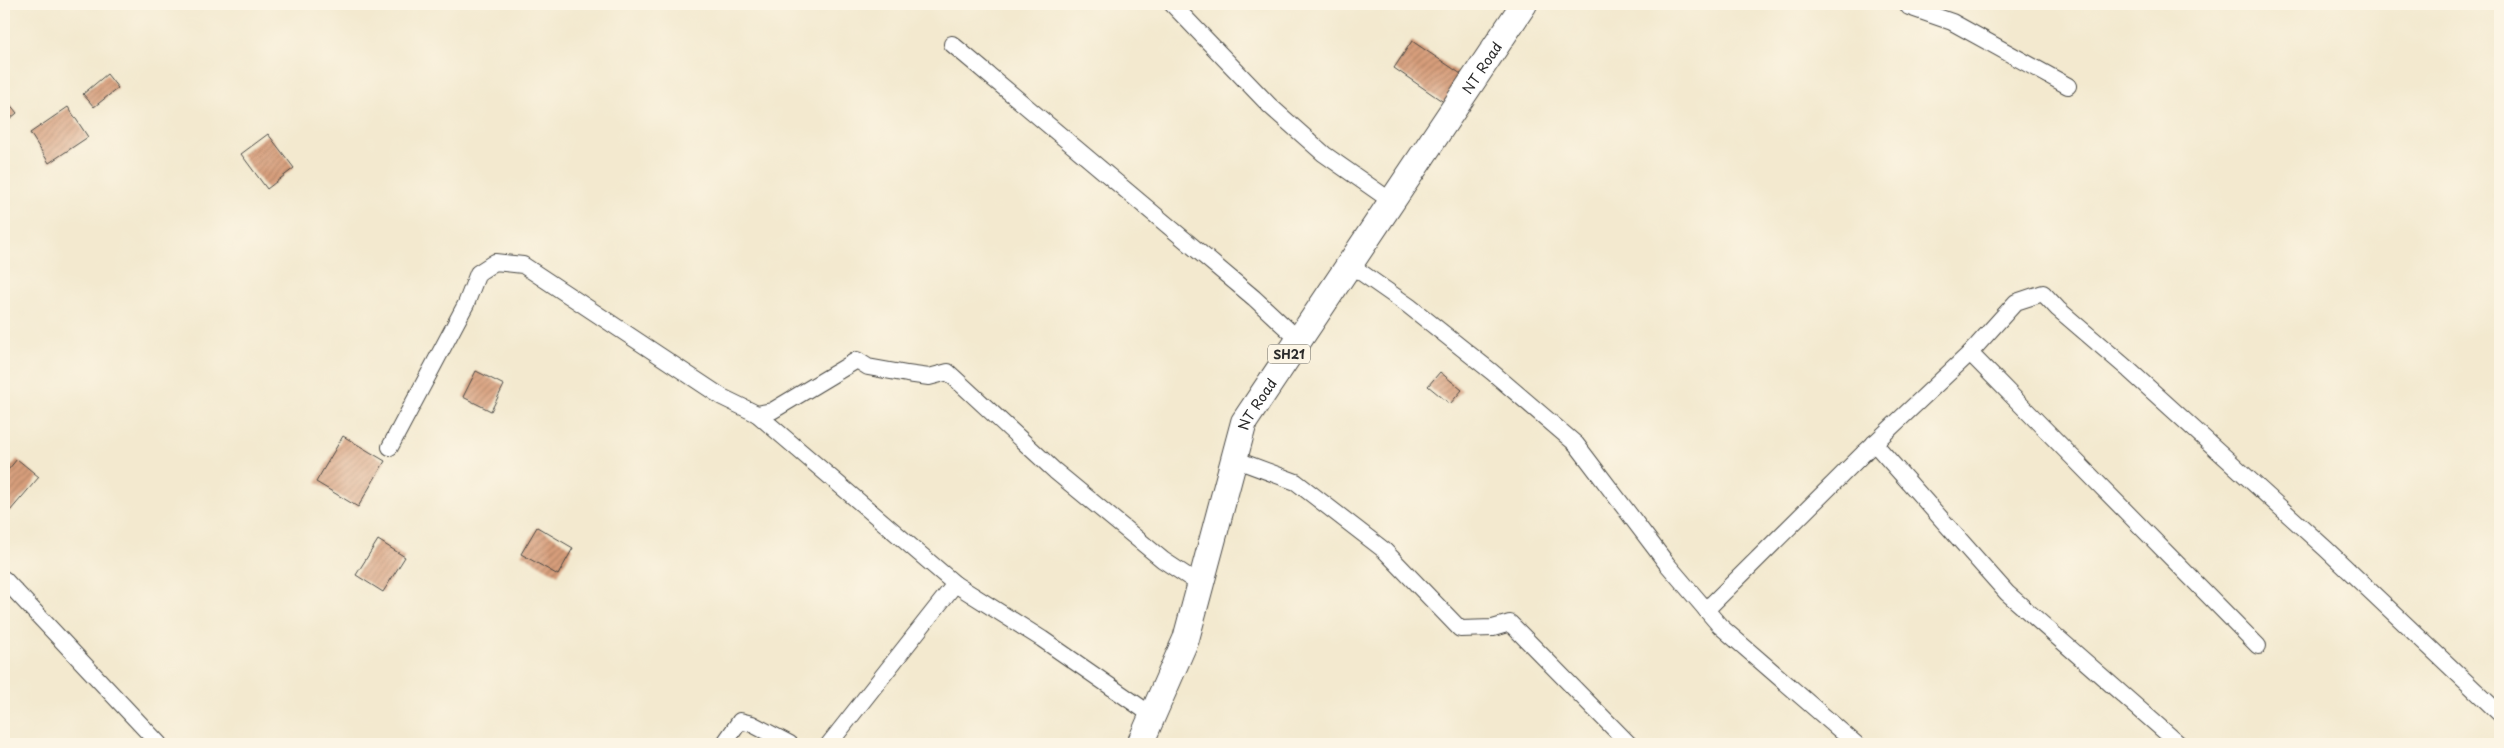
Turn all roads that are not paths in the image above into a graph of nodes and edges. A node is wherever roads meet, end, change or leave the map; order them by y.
1 (1172, 4) edge
2 (1524, 4) edge
3 (1907, 4) edge
4 (952, 44) dead end
5 (2068, 86) dead end
6 (1391, 201) junction
7 (1350, 264) junction
8 (1299, 340) junction
9 (1970, 353) junction
10 (757, 414) junction
11 (1874, 443) junction
12 (390, 447) dead end
13 (1234, 459) junction
14 (4, 579) edge
15 (955, 584) junction
16 (1201, 585) junction
17 (1706, 610) junction
18 (2258, 646) dead end
19 (2500, 714) edge
20 (1153, 716) junction
21 (159, 744) edge
22 (724, 744) edge
23 (790, 744) edge
24 (829, 744) edge
25 (1140, 744) edge
26 (1629, 744) edge
27 (1856, 744) edge
28 (2179, 744) edge

1 - 6 street
2 - 6 main road, NT Road / SH21
3 - 5 street
4 - 8 street
6 - 7 main road, NT Road / SH21
7 - 8 main road, NT Road / SH21
7 - 17 street
8 - 13 main road, NT Road / SH21
9 - 11 street
9 - 18 street
9 - 19 street
10 - 12 street
10 - 15 street
10 - 16 street
11 - 17 street
11 - 28 street
13 - 16 main road, NT Road / SH21
13 - 26 street
14 - 21 street
15 - 20 street
15 - 24 street
16 - 20 main road, NT Road / SH21
17 - 27 street
20 - 25 main road, NT Road / SH21
22 - 23 street

